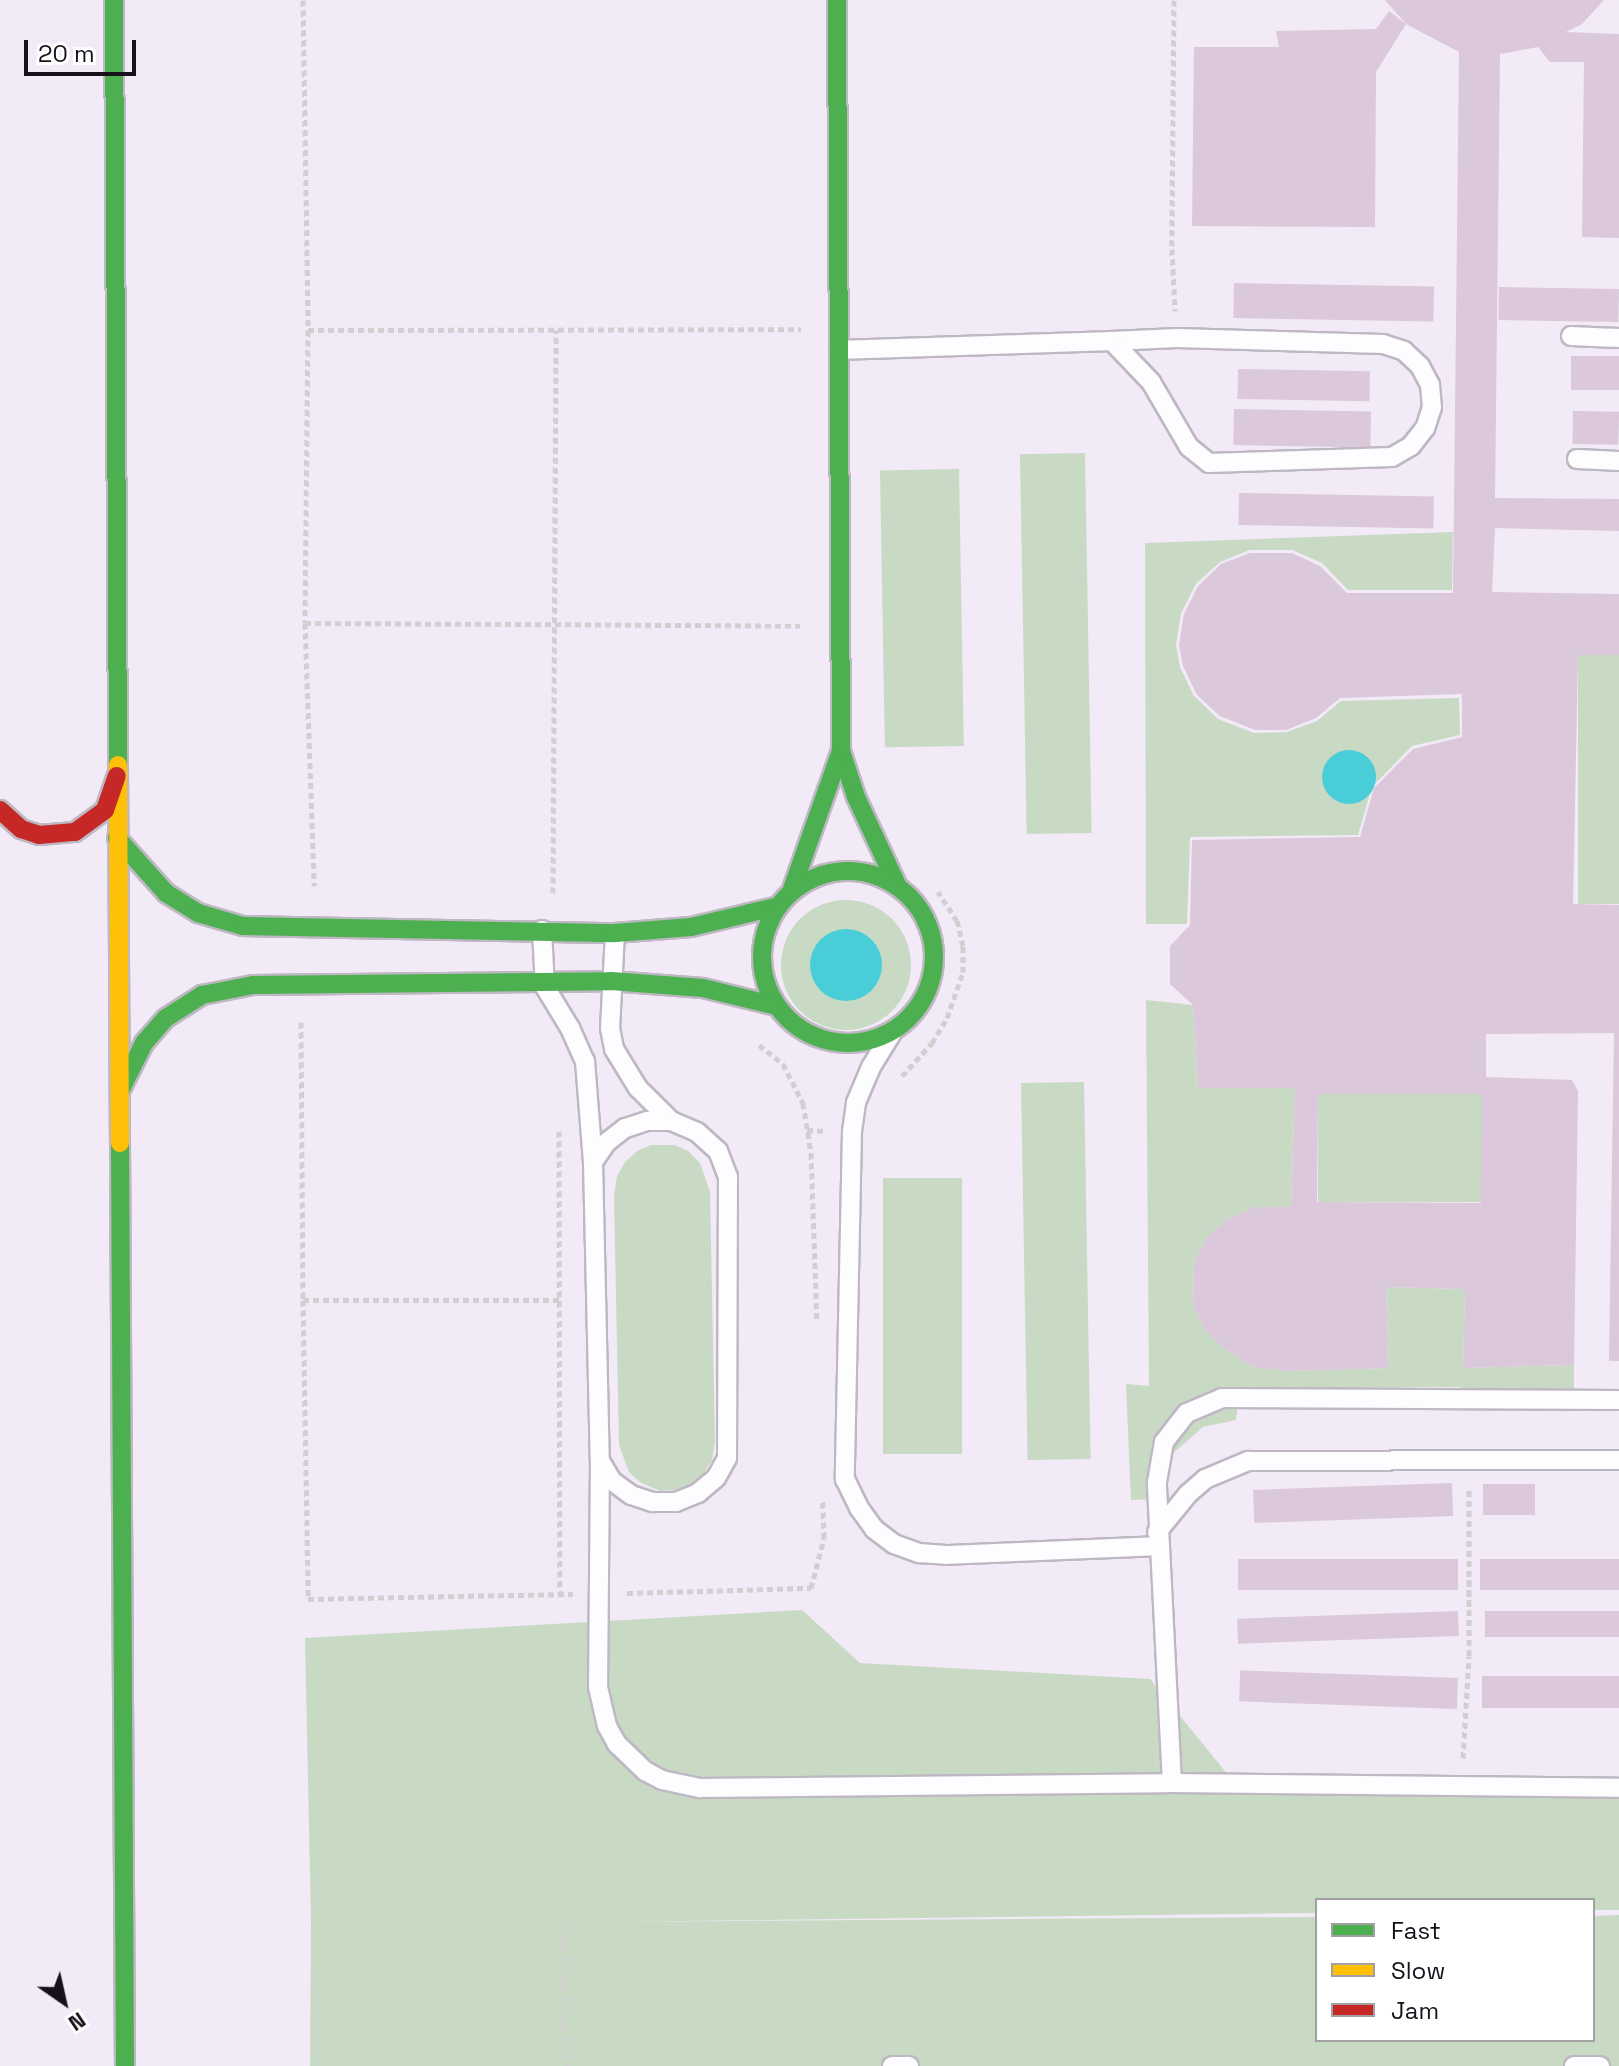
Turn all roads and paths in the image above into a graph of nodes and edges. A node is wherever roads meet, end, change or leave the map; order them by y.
1 (114, 0) edge
2 (303, 0) edge
3 (837, 0) edge
4 (1174, 0) edge
5 (813, 329) dead end
6 (308, 330) junction
7 (556, 330) junction
8 (1571, 336) dead end
9 (1177, 338) junction
10 (1619, 338) edge
11 (1112, 341) junction
12 (839, 350) junction
13 (1577, 459) dead end
14 (1619, 461) edge
15 (305, 623) junction
16 (552, 625) junction
17 (813, 626) dead end
18 (841, 751) junction
19 (117, 776) junction
20 (0, 810) edge
21 (117, 838) junction
22 (897, 885) junction
23 (785, 899) junction
24 (314, 901) dead end
25 (553, 906) dead end
26 (397, 927) junction
27 (542, 930) junction
28 (615, 933) junction
29 (397, 969) junction
30 (543, 979) junction
31 (611, 981) junction
32 (777, 1006) junction
33 (301, 1010) dead end
34 (893, 1031) junction
35 (754, 1040) dead end
36 (117, 1097) junction
37 (559, 1116) dead end
38 (671, 1121) junction
39 (593, 1162) junction
40 (303, 1300) junction
41 (560, 1300) junction
42 (817, 1338) dead end
43 (1619, 1400) edge
44 (1468, 1460) junction
45 (1619, 1460) edge
46 (600, 1461) junction
47 (823, 1492) dead end
48 (1158, 1539) junction
49 (560, 1594) junction
50 (599, 1594) junction
51 (1172, 1783) junction
52 (1461, 1787) junction
53 (1619, 1788) edge
54 (565, 1925) dead end
55 (125, 2066) edge
56 (566, 2066) edge
57 (892, 2066) edge
58 (909, 2066) edge
59 (1574, 2066) edge
60 (1600, 2066) edge

1 - 19 street
2 - 6 path
3 - 12 street
4 - 9 path
5 - 7 path
6 - 7 path
6 - 15 path
7 - 16 path
8 - 10 lane
9 - 11 lane
9 - 11 lane
11 - 12 lane
12 - 18 street
13 - 14 lane
15 - 16 path
15 - 24 path
16 - 17 path
16 - 25 path
18 - 22 street
18 - 23 street
19 - 20 street
19 - 21 street
21 - 26 street
21 - 36 street
22 - 23 street
22 - 34 street
23 - 28 street
23 - 32 street
26 - 27 street
26 - 29 street
27 - 28 street
27 - 30 lane
28 - 31 lane
29 - 30 street
29 - 36 street
30 - 31 street
30 - 39 lane
31 - 32 street
31 - 38 lane
32 - 34 street
33 - 40 path
34 - 48 lane
35 - 42 path
36 - 55 street
37 - 41 path
38 - 39 lane
38 - 46 lane
39 - 46 lane
40 - 41 path
40 - 49 path
41 - 49 path
43 - 48 lane
44 - 45 lane
44 - 48 lane
44 - 52 path
46 - 50 lane
47 - 50 path
48 - 51 lane
49 - 50 path
50 - 51 lane
51 - 52 lane
52 - 53 lane
54 - 56 path
57 - 58 lane
59 - 60 lane

